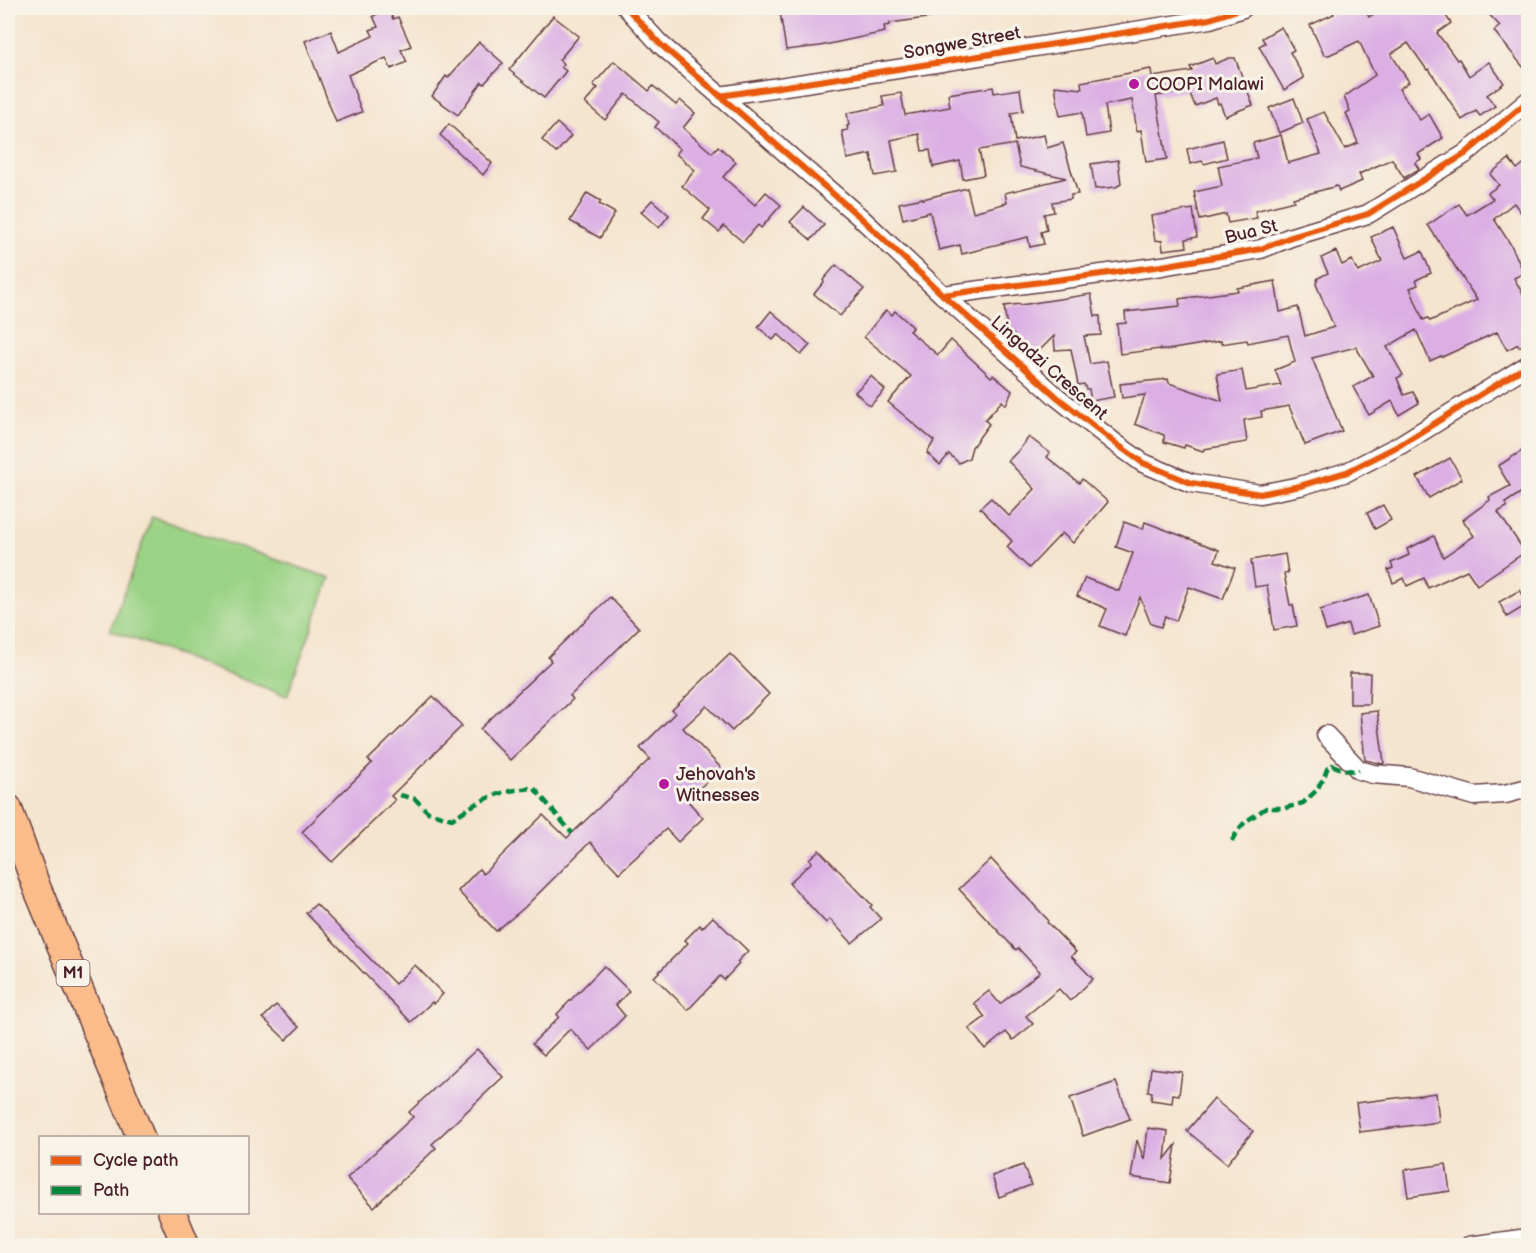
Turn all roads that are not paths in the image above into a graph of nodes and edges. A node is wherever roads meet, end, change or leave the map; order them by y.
1 (627, 8) edge
2 (1244, 8) edge
3 (720, 96) junction
4 (1528, 100) edge
5 (943, 295) junction
6 (1528, 365) edge
7 (1326, 735) dead end
8 (1528, 788) edge
9 (8, 808) edge
10 (141, 1136) edge
11 (173, 1214) edge
12 (1528, 1238) edge
13 (186, 1245) edge
14 (1469, 1245) edge

1 - 3 street, Lingadzi Crescent
2 - 3 street, Songwe Street
3 - 5 street, Lingadzi Crescent
4 - 5 street, Bua St
5 - 6 street, Lingadzi Crescent
7 - 8 street
9 - 10 highway, M1
11 - 13 highway
12 - 14 street

